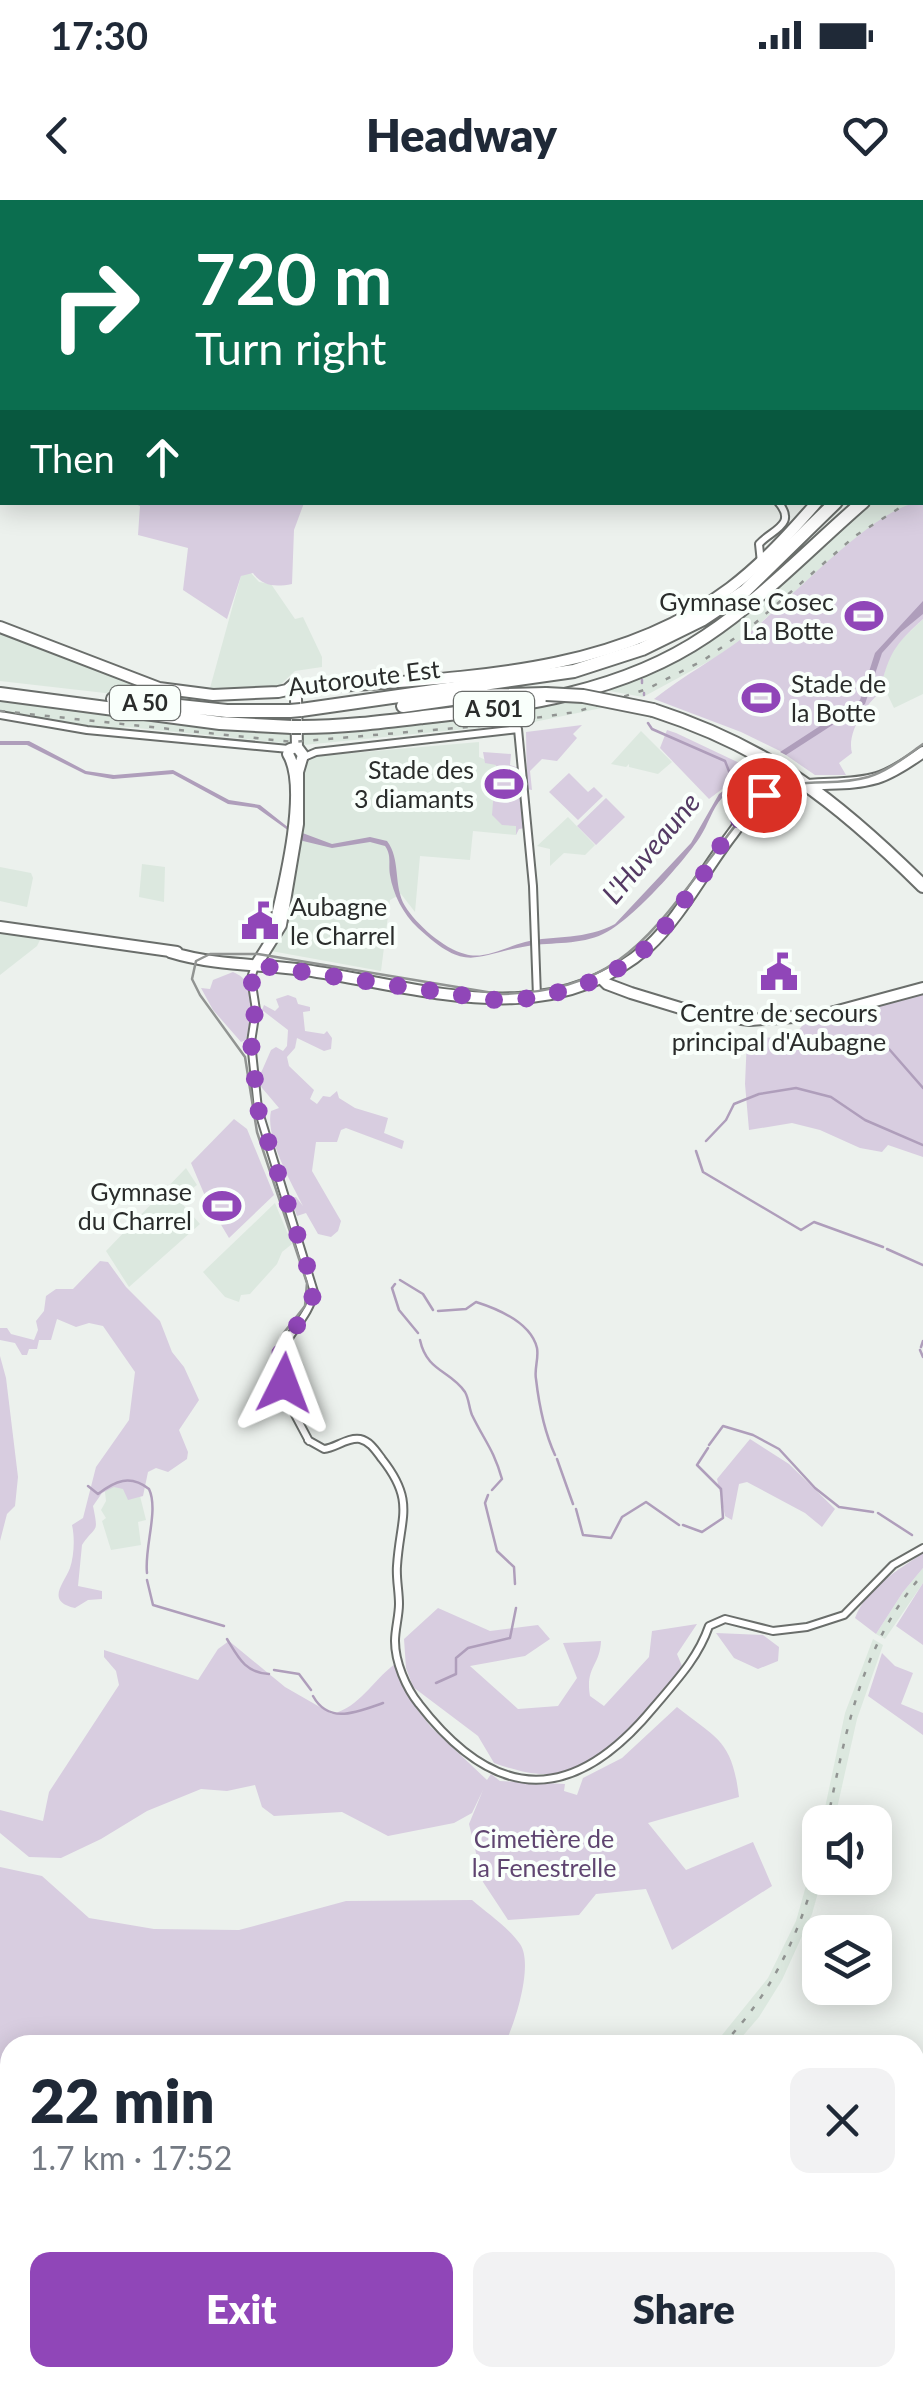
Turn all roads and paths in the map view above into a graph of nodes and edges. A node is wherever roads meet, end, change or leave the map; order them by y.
1 (780, 505) edge
2 (833, 505) edge
3 (843, 505) edge
4 (859, 505) edge
5 (818, 506) edge
6 (764, 560) junction
7 (721, 609) junction
8 (0, 627) edge
9 (648, 666) junction
10 (0, 686) edge
11 (552, 691) junction
12 (0, 694) edge
13 (369, 702) junction
14 (100, 705) joint
15 (296, 710) junction
16 (0, 715) edge
17 (923, 752) edge
18 (296, 754) junction
19 (811, 781) junction
20 (923, 876) edge
21 (923, 886) edge
22 (0, 926) edge
23 (257, 963) junction
24 (601, 978) junction
25 (923, 988) edge
26 (537, 998) junction
27 (923, 1548) edge

1 - 6 street
2 - 7 highway, A 501
3 - 9 highway, A 501
4 - 9 highway
5 - 6 main road
5 - 7 highway
6 - 15 main road
7 - 13 highway, Autoroute Est / A 501
8 - 15 main road
9 - 15 highway, Autoroute Est / A 501
10 - 15 highway, Autoroute Est / A 50
11 - 13 highway, A 50
11 - 15 highway, A 50
11 - 19 highway, A 50, bridge
12 - 14 highway, Autoroute Est / A 50
13 - 15 highway, Autoroute Est / A 50
14 - 15 highway, Autoroute Est / A 501
15 - 18 main road
16 - 18 street
17 - 19 main road
18 - 23 main road
18 - 26 street
19 - 20 highway, A 50
19 - 21 highway, A 50
19 - 24 main road
22 - 23 main road
23 - 26 main road
23 - 27 street
24 - 25 main road
24 - 26 main road

